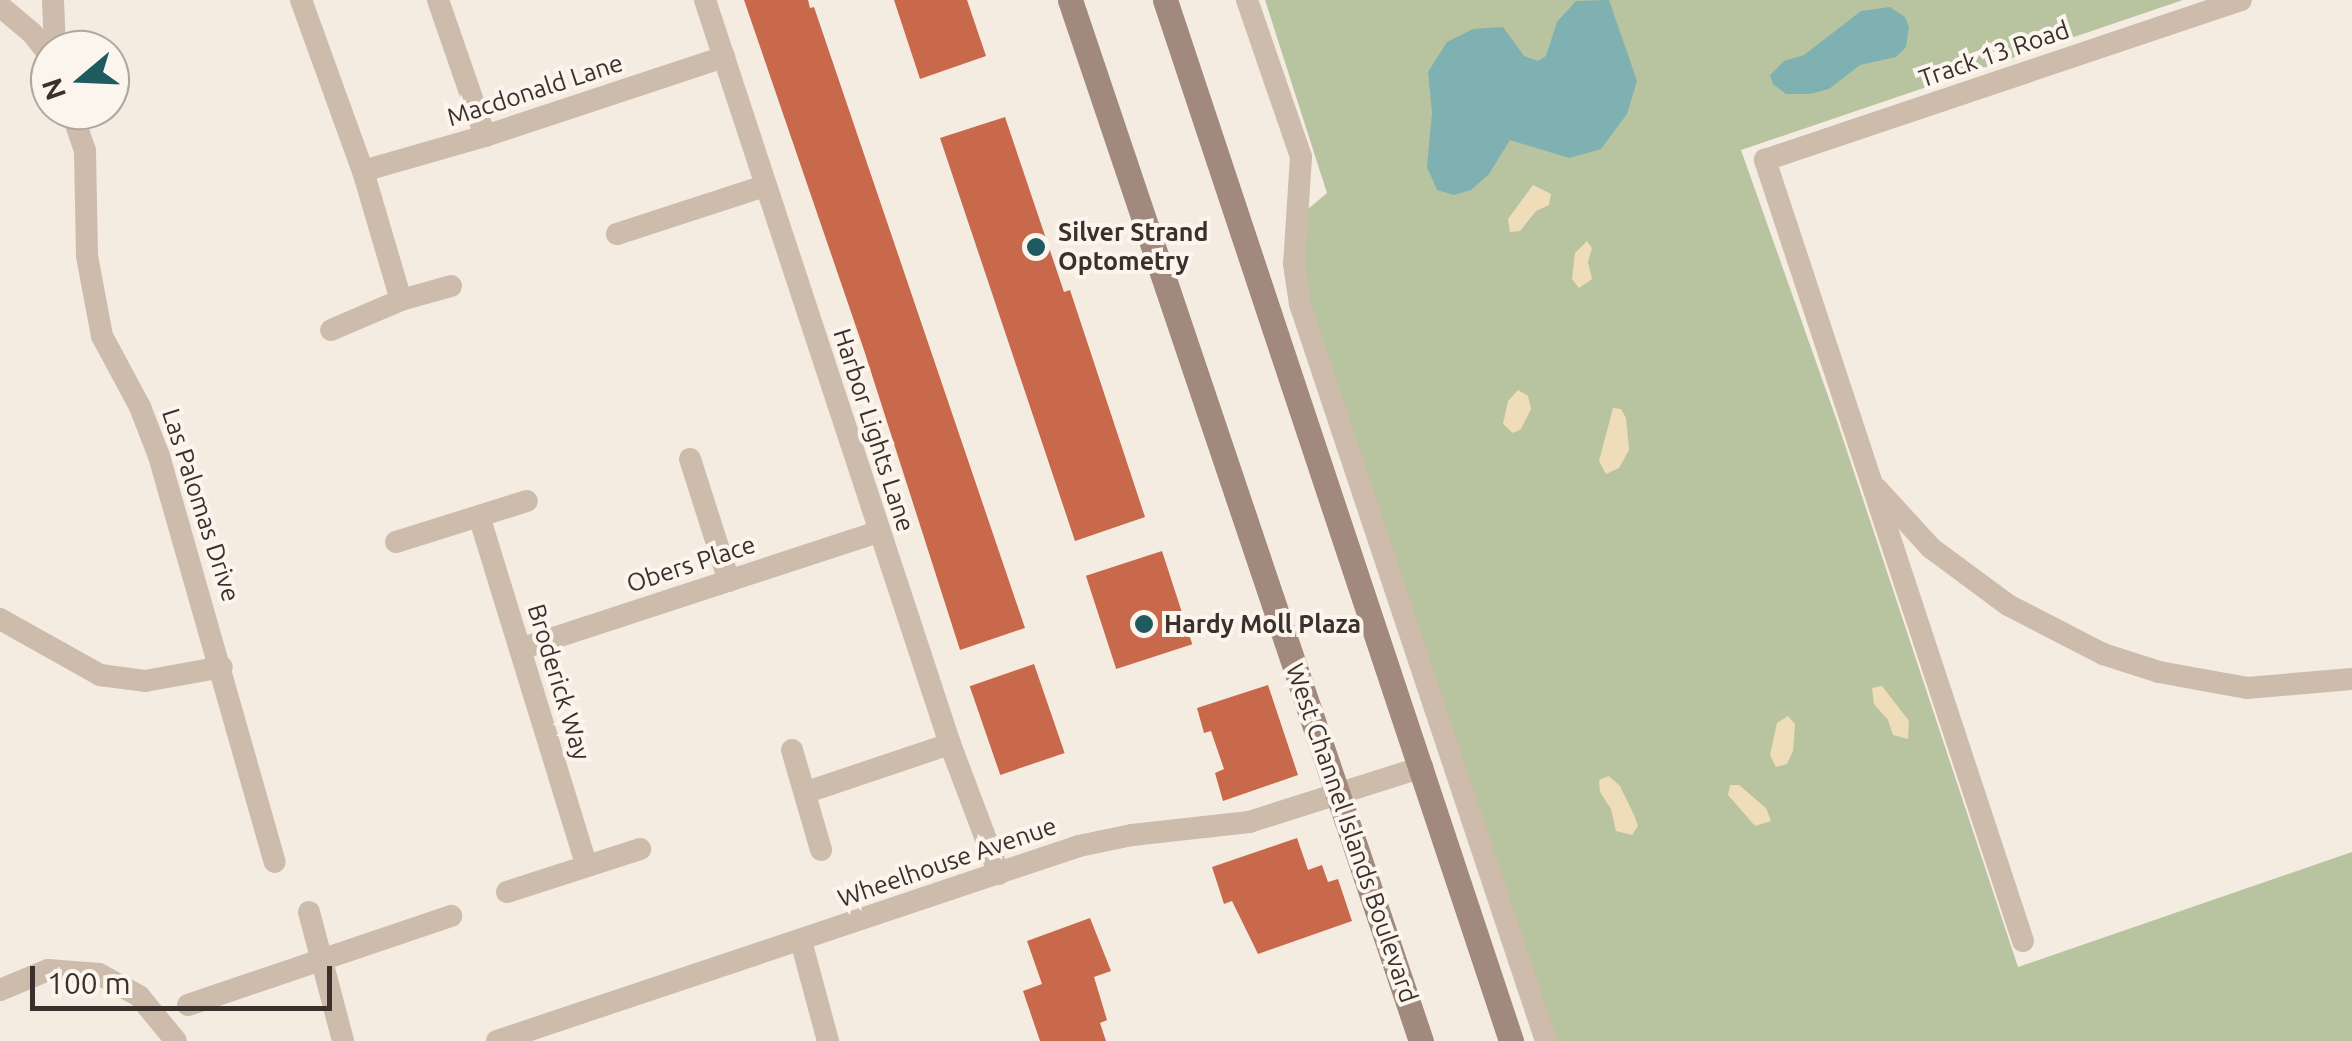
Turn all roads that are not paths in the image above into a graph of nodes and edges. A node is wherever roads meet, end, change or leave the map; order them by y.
1 (53, 0) edge
2 (301, 0) edge
3 (438, 0) edge
4 (705, 0) edge
5 (1070, 0) edge
6 (1165, 0) edge
7 (1247, 0) edge
8 (2241, 0) edge
9 (0, 6) edge
10 (30, 30) edge
11 (52, 30) edge
12 (724, 57) junction
13 (78, 130) edge
14 (486, 136) junction
15 (363, 171) junction
16 (765, 186) junction
17 (617, 234) dead end
18 (451, 286) dead end
19 (401, 300) junction
20 (331, 330) dead end
21 (690, 460) dead end
22 (1870, 482) junction
23 (528, 500) dead end
24 (479, 516) junction
25 (879, 532) junction
26 (396, 542) dead end
27 (729, 581) junction
28 (0, 619) edge
29 (520, 650) junction
30 (222, 667) junction
31 (2352, 679) edge
32 (950, 744) junction
33 (792, 750) dead end
34 (1422, 767) junction
35 (807, 792) junction
36 (1340, 796) junction
37 (640, 848) dead end
38 (821, 850) dead end
39 (274, 862) dead end
40 (586, 864) junction
41 (999, 874) junction
42 (507, 892) dead end
43 (309, 912) dead end
44 (450, 916) dead end
45 (801, 941) junction
46 (2022, 941) dead end
47 (322, 960) junction
48 (0, 990) edge
49 (188, 1005) dead end
50 (528, 1037) edge
51 (176, 1041) edge
52 (343, 1041) edge
53 (497, 1041) edge
54 (828, 1041) edge
55 (1422, 1041) edge
56 (1512, 1041) edge
57 (1546, 1041) edge

1 - 11 street
2 - 15 street
3 - 14 street
4 - 12 street, Harbor Lights Lane
5 - 36 main road, West Channel Islands Boulevard
6 - 34 main road
7 - 57 street
8 - 22 street, Track 13 Road
9 - 10 street
12 - 14 street, Macdonald Lane
12 - 16 street, Harbor Lights Lane
13 - 30 street, Las Palomas Drive
14 - 15 street, Macdonald Lane
15 - 19 street
16 - 17 street
16 - 25 street, Harbor Lights Lane
18 - 19 street
19 - 20 street
21 - 27 street
22 - 31 street
22 - 46 street
23 - 24 street
24 - 26 street
24 - 29 street, Broderick Way
25 - 27 street, Obers Place
25 - 32 street, Harbor Lights Lane
27 - 29 street, Obers Place
28 - 30 street
29 - 40 street, Broderick Way
30 - 39 street, Las Palomas Drive
32 - 35 street
32 - 41 street, Harbor Lights Lane
33 - 35 street
34 - 36 street, Wheelhouse Avenue
34 - 56 main road
35 - 38 street
36 - 41 street, Wheelhouse Avenue
36 - 55 main road, West Channel Islands Boulevard
37 - 40 street
40 - 42 street
41 - 45 street, Wheelhouse Avenue
43 - 47 street
44 - 47 street
45 - 50 street, Wheelhouse Avenue
45 - 54 street
47 - 49 street
47 - 52 street
48 - 51 street
50 - 53 street, Wheelhouse Avenue

